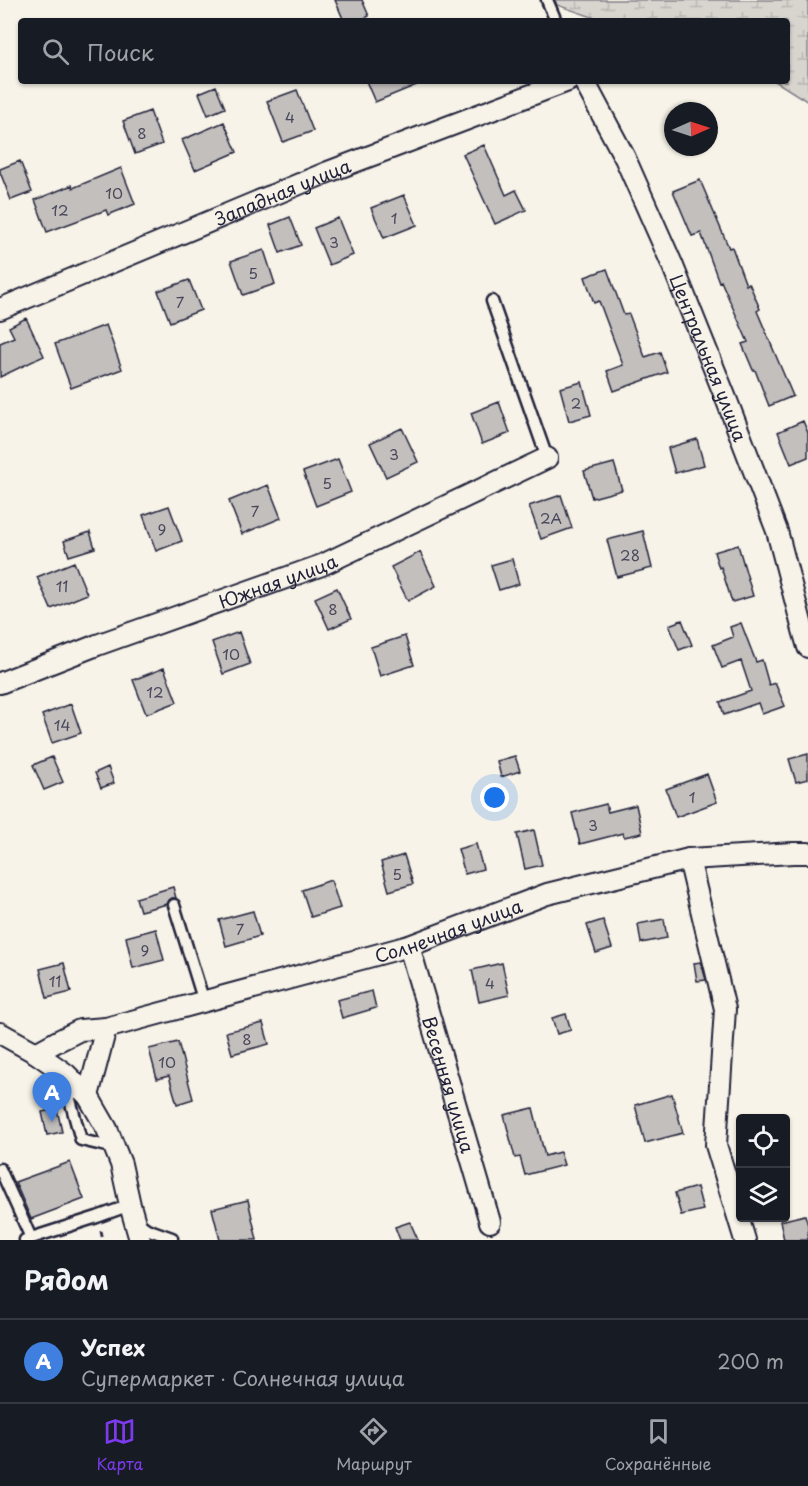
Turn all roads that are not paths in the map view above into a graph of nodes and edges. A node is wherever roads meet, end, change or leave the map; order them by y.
1 (547, 0) edge
2 (555, 18) edge
3 (560, 84) edge
4 (586, 84) edge
5 (492, 301) dead end
6 (0, 309) edge
7 (548, 458) joint
8 (808, 647) edge
9 (0, 683) edge
10 (803, 850) edge
11 (689, 859) junction
12 (174, 905) dead end
13 (409, 946) junction
14 (204, 1002) junction
15 (106, 1028) junction
16 (0, 1033) edge
17 (36, 1053) junction
18 (84, 1093) junction
19 (115, 1148) junction
20 (0, 1169) edge
21 (133, 1213) junction
22 (490, 1222) dead end
23 (28, 1239) edge
24 (140, 1240) edge
25 (172, 1240) edge
26 (745, 1240) edge

1 - 2 lane
3 - 6 street, Западная улица
4 - 8 street, Центральная улица
5 - 7 lane
7 - 9 street, Южная улица
10 - 11 street, Солнечная улица
11 - 13 street, Солнечная улица
11 - 26 street
12 - 14 lane
13 - 14 street, Солнечная улица
13 - 22 street, Весенняя улица
14 - 15 street, Солнечная улица
15 - 17 street, Солнечная улица
15 - 18 street
16 - 17 street
17 - 18 street
18 - 19 street
18 - 19 lane
19 - 21 street
20 - 23 lane
21 - 23 lane
21 - 24 street
21 - 25 lane

